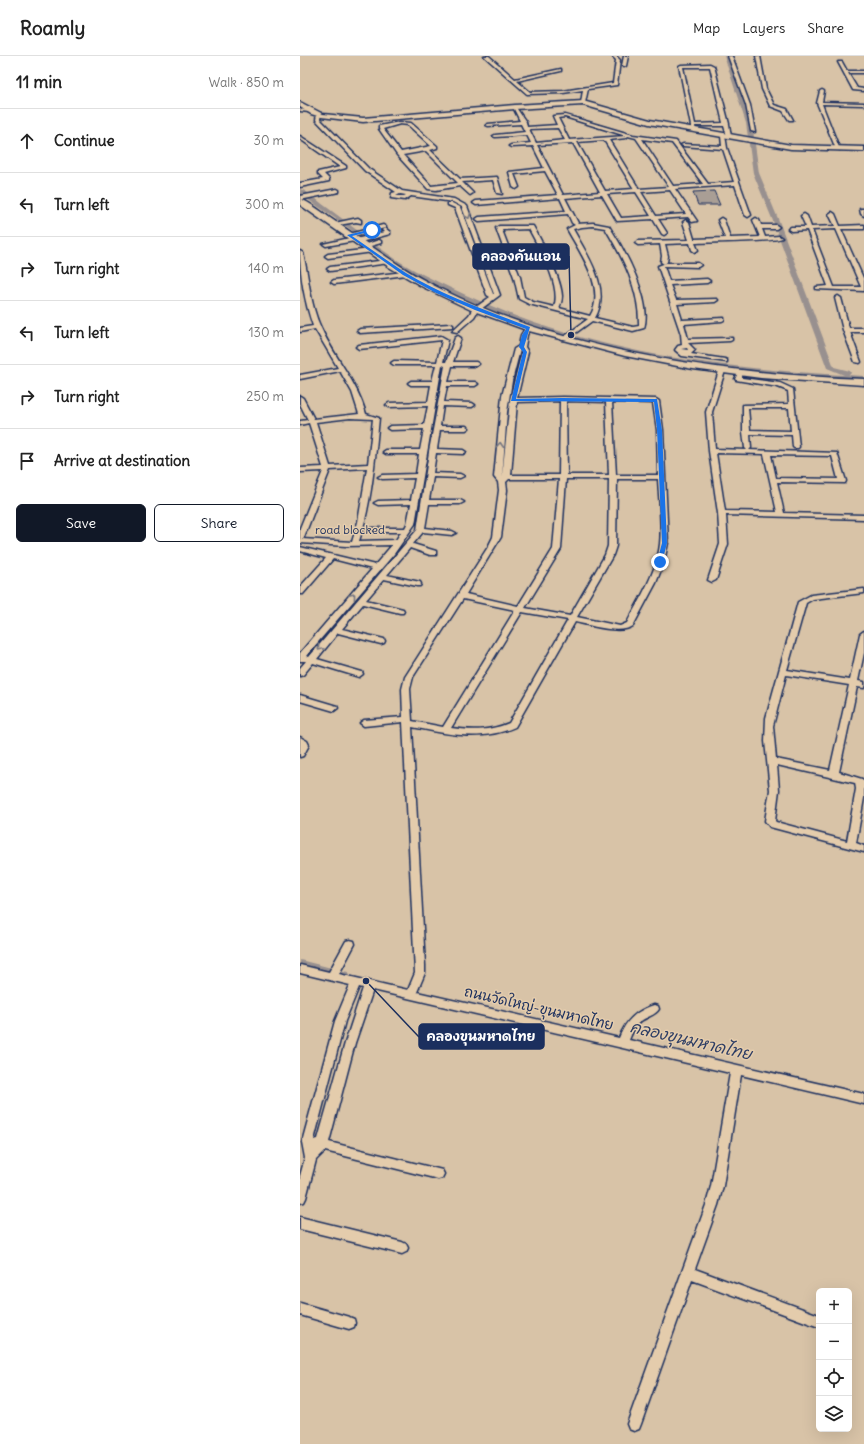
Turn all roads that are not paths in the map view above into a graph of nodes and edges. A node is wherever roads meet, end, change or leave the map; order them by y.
1 (486, 56) edge
2 (614, 56) edge
3 (626, 56) edge
4 (730, 56) edge
5 (758, 56) edge
6 (840, 63) dead end
7 (624, 66) dead end
8 (559, 70) dead end
9 (845, 72) junction
10 (864, 72) edge
11 (515, 80) junction
12 (586, 89) junction
13 (855, 90) junction
14 (864, 90) edge
15 (822, 91) dead end
16 (856, 95) dead end
17 (583, 103) junction
18 (819, 103) junction
19 (300, 104) edge
20 (864, 104) edge
21 (515, 107) junction
22 (300, 110) edge
23 (310, 110) junction
24 (322, 115) junction
25 (791, 119) dead end
26 (393, 121) junction
27 (524, 122) junction
28 (727, 124) junction
29 (488, 125) dead end
30 (560, 126) junction
31 (693, 128) junction
32 (527, 131) junction
33 (753, 131) dead end
34 (599, 134) junction
35 (495, 136) dead end
36 (726, 136) junction
37 (300, 137) edge
38 (635, 137) junction
39 (571, 141) junction
40 (533, 144) junction
41 (684, 145) dead end
42 (512, 146) dead end
43 (353, 148) junction
44 (725, 148) junction
45 (838, 149) junction
46 (864, 149) edge
47 (347, 150) junction
48 (427, 150) junction
49 (399, 154) junction
50 (374, 169) junction
51 (547, 169) junction
52 (367, 170) junction
53 (460, 183) junction
54 (736, 183) junction
55 (301, 185) edge
56 (706, 185) junction
57 (516, 188) dead end
58 (672, 188) junction
59 (638, 190) junction
60 (337, 191) dead end
61 (470, 193) dead end
62 (500, 193) dead end
63 (604, 193) junction
64 (405, 194) junction
65 (561, 197) junction
66 (301, 201) edge
67 (476, 203) dead end
68 (569, 212) junction
69 (832, 214) dead end
70 (690, 215) junction
71 (748, 216) dead end
72 (804, 216) dead end
73 (655, 218) junction
74 (479, 220) dead end
75 (721, 220) dead end
76 (756, 220) dead end
77 (694, 221) dead end
78 (359, 222) dead end
79 (686, 222) dead end
80 (575, 223) dead end
81 (336, 224) junction
82 (759, 227) junction
83 (776, 227) dead end
84 (864, 227) edge
85 (838, 228) junction
86 (791, 229) dead end
87 (809, 229) junction
88 (664, 233) dead end
89 (779, 238) dead end
90 (763, 239) junction
91 (728, 240) junction
92 (737, 240) junction
93 (360, 241) junction
94 (379, 242) dead end
95 (662, 242) junction
96 (692, 242) junction
97 (638, 243) dead end
98 (326, 244) dead end
99 (741, 248) dead end
100 (695, 250) dead end
101 (300, 253) edge
102 (328, 256) dead end
103 (387, 262) junction
104 (664, 264) junction
105 (698, 265) dead end
106 (330, 269) dead end
107 (404, 274) junction
108 (707, 281) dead end
109 (334, 282) dead end
110 (666, 283) junction
111 (818, 288) dead end
112 (832, 288) junction
113 (864, 288) edge
114 (838, 298) dead end
115 (715, 300) dead end
116 (673, 302) junction
117 (477, 309) junction
118 (556, 309) junction
119 (591, 317) junction
120 (722, 319) dead end
121 (680, 322) junction
122 (317, 327) junction
123 (528, 328) junction
124 (300, 330) edge
125 (846, 330) junction
126 (864, 330) edge
127 (360, 331) dead end
128 (453, 331) junction
129 (568, 336) junction
130 (443, 339) junction
131 (730, 340) dead end
132 (359, 347) dead end
133 (522, 347) junction
134 (682, 354) junction
135 (725, 361) dead end
136 (858, 362) dead end
137 (394, 363) dead end
138 (439, 363) junction
139 (449, 363) junction
140 (476, 364) dead end
141 (343, 369) junction
142 (721, 374) junction
143 (739, 376) junction
144 (300, 377) edge
145 (864, 382) edge
146 (411, 383) dead end
147 (435, 383) junction
148 (507, 383) junction
149 (516, 383) junction
150 (445, 384) junction
151 (475, 384) dead end
152 (433, 394) junction
153 (442, 394) junction
154 (300, 398) edge
155 (562, 399) junction
156 (513, 400) junction
157 (609, 400) junction
158 (431, 404) junction
159 (441, 404) junction
160 (389, 405) dead end
161 (472, 405) dead end
162 (792, 406) junction
163 (363, 416) junction
164 (312, 421) junction
165 (300, 423) edge
166 (427, 427) junction
167 (390, 428) dead end
168 (437, 428) junction
169 (466, 428) dead end
170 (501, 430) junction
171 (509, 431) junction
172 (746, 432) junction
173 (794, 433) junction
174 (425, 441) junction
175 (434, 441) junction
176 (796, 447) dead end
177 (748, 448) dead end
178 (712, 451) junction
179 (386, 452) dead end
180 (423, 452) junction
181 (432, 452) junction
182 (463, 452) dead end
183 (767, 453) junction
184 (371, 466) junction
185 (327, 469) junction
186 (300, 470) edge
187 (429, 475) junction
188 (419, 476) junction
189 (460, 476) dead end
190 (382, 477) dead end
191 (563, 477) junction
192 (612, 477) junction
193 (662, 477) junction
194 (505, 480) junction
195 (773, 480) junction
196 (414, 502) junction
197 (425, 502) junction
198 (460, 502) dead end
199 (378, 503) dead end
200 (722, 513) junction
201 (780, 514) junction
202 (864, 517) edge
203 (370, 530) dead end
204 (408, 530) junction
205 (421, 530) junction
206 (452, 533) dead end
207 (300, 536) edge
208 (300, 541) edge
209 (399, 542) junction
210 (355, 543) junction
211 (409, 545) junction
212 (300, 548) edge
213 (391, 552) junction
214 (433, 553) dead end
215 (400, 555) junction
216 (331, 557) junction
217 (377, 568) junction
218 (382, 576) junction
219 (712, 580) dead end
220 (417, 584) dead end
221 (864, 591) edge
222 (300, 592) edge
223 (462, 596) junction
224 (361, 601) junction
225 (520, 609) junction
226 (400, 611) dead end
227 (338, 614) junction
228 (347, 617) junction
229 (574, 619) junction
230 (336, 630) junction
231 (864, 634) edge
232 (381, 641) dead end
233 (300, 657) edge
234 (310, 660) junction
235 (300, 672) edge
236 (782, 672) junction
237 (360, 674) dead end
238 (854, 683) junction
239 (864, 685) edge
240 (300, 698) edge
241 (334, 708) dead end
242 (408, 721) junction
243 (364, 723) dead end
244 (446, 730) junction
245 (300, 740) edge
246 (300, 754) edge
247 (771, 761) junction
248 (834, 774) junction
249 (851, 846) junction
250 (864, 849) edge
251 (350, 944) dead end
252 (300, 969) edge
253 (336, 970) junction
254 (356, 982) junction
255 (369, 985) junction
256 (412, 991) junction
257 (654, 1009) dead end
258 (624, 1040) junction
259 (736, 1069) junction
260 (864, 1099) edge
261 (308, 1142) junction
262 (322, 1146) junction
263 (311, 1158) junction
264 (438, 1174) dead end
265 (300, 1198) edge
266 (300, 1223) edge
267 (402, 1248) dead end
268 (687, 1272) junction
269 (300, 1309) edge
270 (816, 1320) edge
271 (349, 1323) dead end
272 (634, 1424) dead end

1 - 11 street
2 - 12 street
3 - 7 street
4 - 33 street
5 - 25 street
6 - 9 street
8 - 11 street
9 - 10 street
9 - 13 street
11 - 12 street
12 - 17 street
13 - 14 street
13 - 16 street
15 - 18 street
17 - 21 street
17 - 31 street
18 - 20 street
18 - 45 street
19 - 23 street
21 - 26 street
21 - 27 street
22 - 23 street
23 - 24 street
24 - 26 street
24 - 43 street
24 - 47 street
26 - 48 street
26 - 49 street
27 - 29 street
27 - 32 street
28 - 31 street
28 - 31 street
28 - 36 street
30 - 32 street
30 - 34 street
30 - 39 street
31 - 36 street
32 - 35 street
32 - 40 street
34 - 38 street
34 - 38 street
34 - 39 street
34 - 59 street
36 - 44 street
36 - 45 street
37 - 55 street
38 - 56 street
38 - 58 street
39 - 40 street
39 - 63 street
40 - 42 street
40 - 51 street
41 - 44 street
43 - 47 street
43 - 50 street
44 - 54 street
45 - 46 street
47 - 52 street
48 - 49 street
48 - 53 street
49 - 53 street
50 - 52 street
50 - 64 street
51 - 57 street
51 - 65 street
52 - 64 street
53 - 61 street
53 - 62 street
54 - 56 street
54 - 71 street
56 - 58 street
58 - 59 street
58 - 70 street
59 - 63 street
59 - 73 street
60 - 66 street
63 - 65 street
63 - 73 street
64 - 117 street
65 - 67 street
65 - 68 street
66 - 81 street
68 - 74 street
68 - 80 street
69 - 85 street
70 - 73 street
70 - 77 street
72 - 87 street
73 - 88 street
75 - 91 street
76 - 82 street
78 - 81 street
79 - 96 street
81 - 93 street
82 - 83 street
82 - 90 street
84 - 85 street
85 - 87 street
85 - 113 street
86 - 87 street
87 - 112 street
89 - 90 street
90 - 92 street
91 - 92 street
91 - 96 street
92 - 99 street
93 - 93 street
93 - 94 street
93 - 98 street
93 - 102 street
93 - 103 street
95 - 96 street
95 - 97 street
95 - 104 street
96 - 100 street
101 - 122 street
103 - 106 street
103 - 107 street
104 - 105 street
104 - 110 street
107 - 109 street
107 - 117 street
108 - 110 street
110 - 116 street
111 - 112 street
112 - 113 street
114 - 125 street
115 - 116 street
116 - 121 street
117 - 123 street
117 - 128 street
118 - 118 street
118 - 119 street
119 - 119 street
119 - 129 street
120 - 121 street
121 - 134 street
122 - 124 street
122 - 141 street
123 - 129 street
123 - 133 street
125 - 126 street
125 - 136 street
127 - 128 street
128 - 130 street
128 - 130 street
128 - 139 street
129 - 134 street
130 - 132 street
130 - 138 street
131 - 134 street
133 - 148 street
133 - 149 street
134 - 135 street
134 - 142 street
137 - 138 street
138 - 139 street
138 - 147 street
139 - 140 street
139 - 150 street
141 - 144 street
141 - 163 street
142 - 143 street
142 - 178 street
143 - 145 street
143 - 162 street
146 - 147 street
147 - 152 street
148 - 149 street
148 - 170 street
149 - 156 street
150 - 151 street
150 - 153 street
152 - 153 street
152 - 158 street
153 - 159 street
154 - 164 street
155 - 156 street
155 - 157 street
155 - 191 street
156 - 171 street
157 - 192 street
157 - 193 street
158 - 160 street
158 - 166 street
159 - 161 street
159 - 168 street
162 - 172 street
162 - 173 street
163 - 164 street
163 - 184 street
164 - 165 street
164 - 185 street
166 - 167 street
166 - 174 street
168 - 169 street
168 - 175 street
170 - 171 street
194 -> 170 street
171 - 194 street
172 - 173 street
172 - 177 street
173 - 176 street
174 - 175 street
174 - 180 street
175 - 181 street
178 - 183 street
178 - 200 street
179 - 180 street
180 - 188 street
181 - 182 street
181 - 187 street
183 - 195 street
183 - 195 street
184 - 185 street
184 - 210 street
185 - 186 street
185 - 207 street
187 - 189 street
187 - 197 street
188 - 190 street
188 - 196 street
191 - 192 street
191 - 194 street
191 - 225 street
192 - 193 street
192 - 229 street
193 - 229 street
194 - 223 street
195 - 201 street
196 - 199 street
196 - 204 street
197 - 198 street
197 - 205 street
200 - 201 street
200 - 219 street
201 - 202 street
203 - 204 street
204 - 209 street
205 - 206 street
205 - 211 street
208 - 210 street, road blocked
209 - 210 street, road blocked
209 - 213 street
211 - 214 street
211 - 215 street
212 - 216 street
213 - 215 street
213 - 217 street
215 - 218 street
216 - 217 street
216 - 222 street
227 -> 217 street
218 - 220 street
218 - 224 street
221 - 236 street
223 - 225 street
223 - 242 street
224 - 226 street
224 - 228 street
225 - 229 street
225 - 244 street
227 - 228 street
227 - 233 street
228 - 230 street
229 - 244 street
230 - 232 street
230 -> 234 street
231 - 238 street
233 - 234 street
234 - 235 street
234 - 237 street
236 - 238 street
236 - 247 street
238 - 239 street
238 - 248 street
240 - 241 street
242 - 243 street
242 - 244 street
242 - 256 street
245 - 246 street
247 - 248 street
247 - 249 street
248 - 249 street
249 - 250 street
251 - 253 street
252 - 253 street, ถนนวัดใหญ่-ขุนมหาดไทย
253 - 254 street, ถนนวัดใหญ่-ขุนมหาดไทย
254 - 255 street, ถนนวัดใหญ่-ขุนมหาดไทย
254 - 261 street
255 - 256 street, ถนนวัดใหญ่-ขุนมหาดไทย
255 - 262 street
256 - 258 street, ถนนวัดใหญ่-ขุนมหาดไทย
257 - 258 street
258 - 259 street, ถนนวัดใหญ่-ขุนมหาดไทย
259 - 260 street, ถนนวัดใหญ่-ขุนมหาดไทย
259 - 268 street
261 - 262 street
261 - 263 street
262 - 263 street
262 - 264 street
263 - 265 street
266 - 267 street
268 - 270 street
268 - 272 street
269 - 271 street

